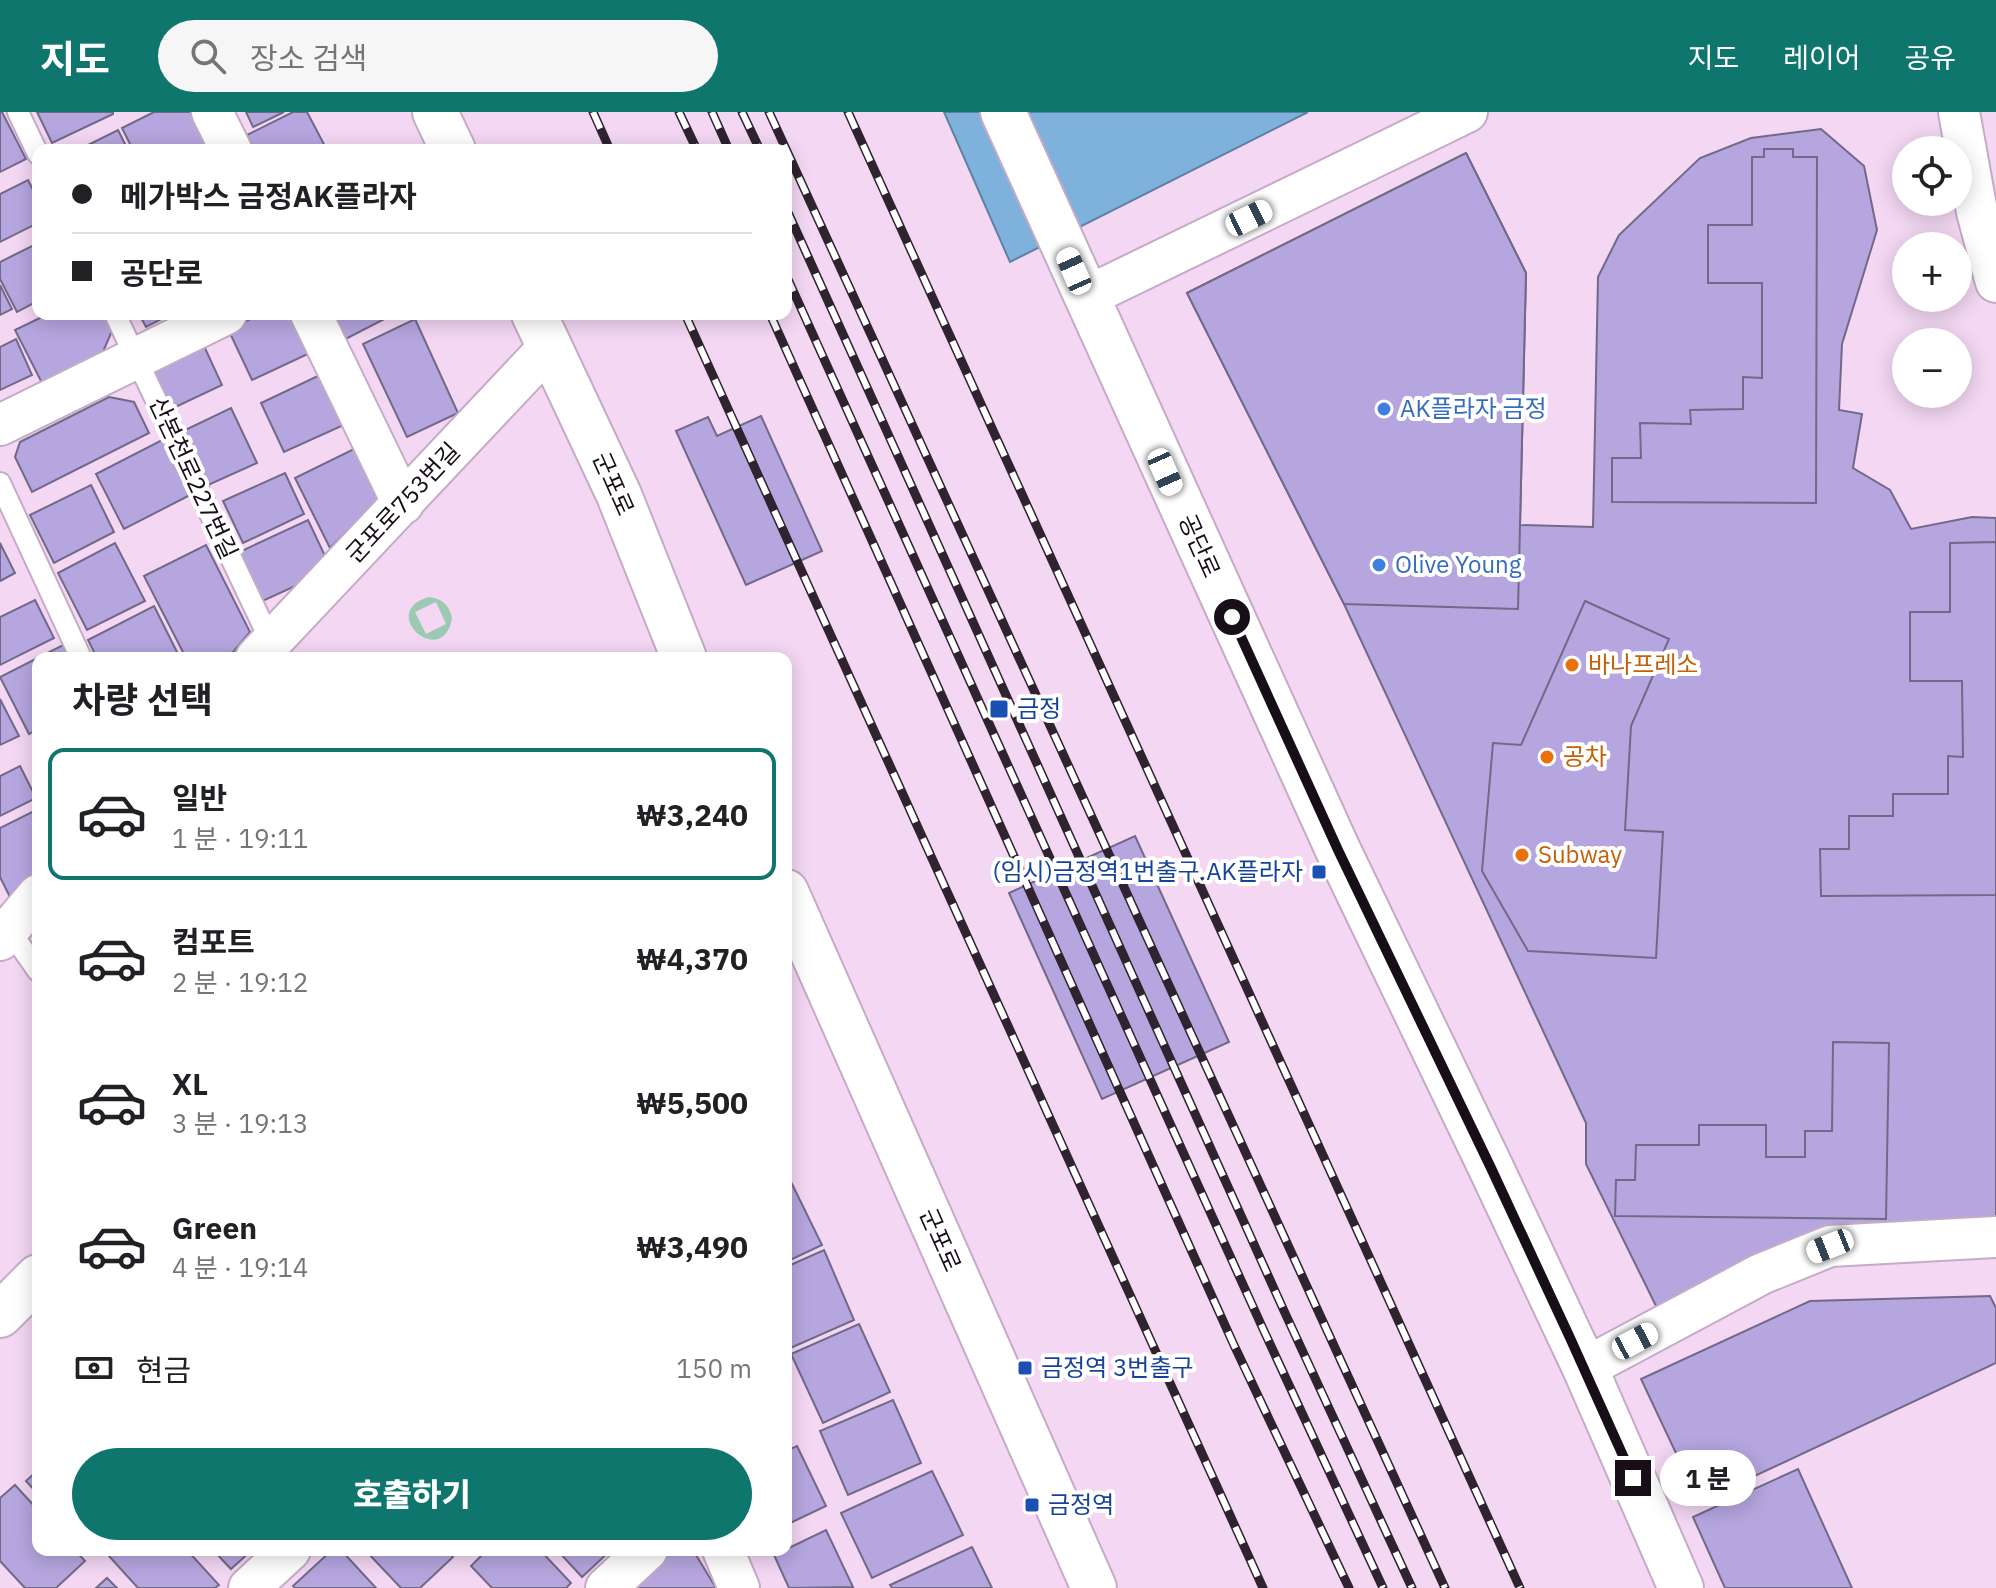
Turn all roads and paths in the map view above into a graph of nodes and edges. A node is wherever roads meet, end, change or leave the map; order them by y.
1 (18, 112) edge
2 (212, 112) edge
3 (435, 112) edge
4 (1003, 112) edge
5 (1467, 112) edge
6 (1959, 112) edge
7 (33, 144) edge
8 (228, 144) edge
9 (450, 144) edge
10 (1996, 282) edge
11 (1086, 297) junction
12 (118, 320) edge
13 (214, 320) edge
14 (314, 320) edge
15 (539, 325) edge
16 (136, 359) junction
17 (0, 425) edge
18 (0, 483) edge
19 (403, 504) junction
20 (264, 650) edge
21 (78, 652) edge
22 (682, 652) edge
23 (32, 901) edge
24 (792, 906) edge
25 (2, 929) edge
26 (32, 964) edge
27 (1996, 1237) edge
28 (32, 1283) edge
29 (0, 1315) edge
30 (1585, 1368) junction
31 (284, 1556) edge
32 (641, 1556) edge
33 (726, 1556) edge
34 (249, 1588) edge
35 (606, 1588) edge
36 (739, 1588) edge
37 (1094, 1588) edge
38 (1681, 1588) edge

1 - 7 lane
2 - 8 street
3 - 9 street
4 - 11 street, 공단로
5 - 11 street
6 - 10 street
11 - 30 street, 공단로
12 - 16 lane, 산본천로227번길
13 - 16 street
14 - 19 street
15 - 19 street, 군포로753번길
15 - 22 street, 군포로
16 - 17 street
16 - 20 lane, 산본천로227번길
18 - 21 lane
19 - 20 street, 군포로753번길
23 - 25 street
24 - 37 street, 군포로
25 - 26 lane
27 - 30 street
28 - 29 street
30 - 38 street, 공단로
31 - 34 street
32 - 35 street
33 - 36 street

